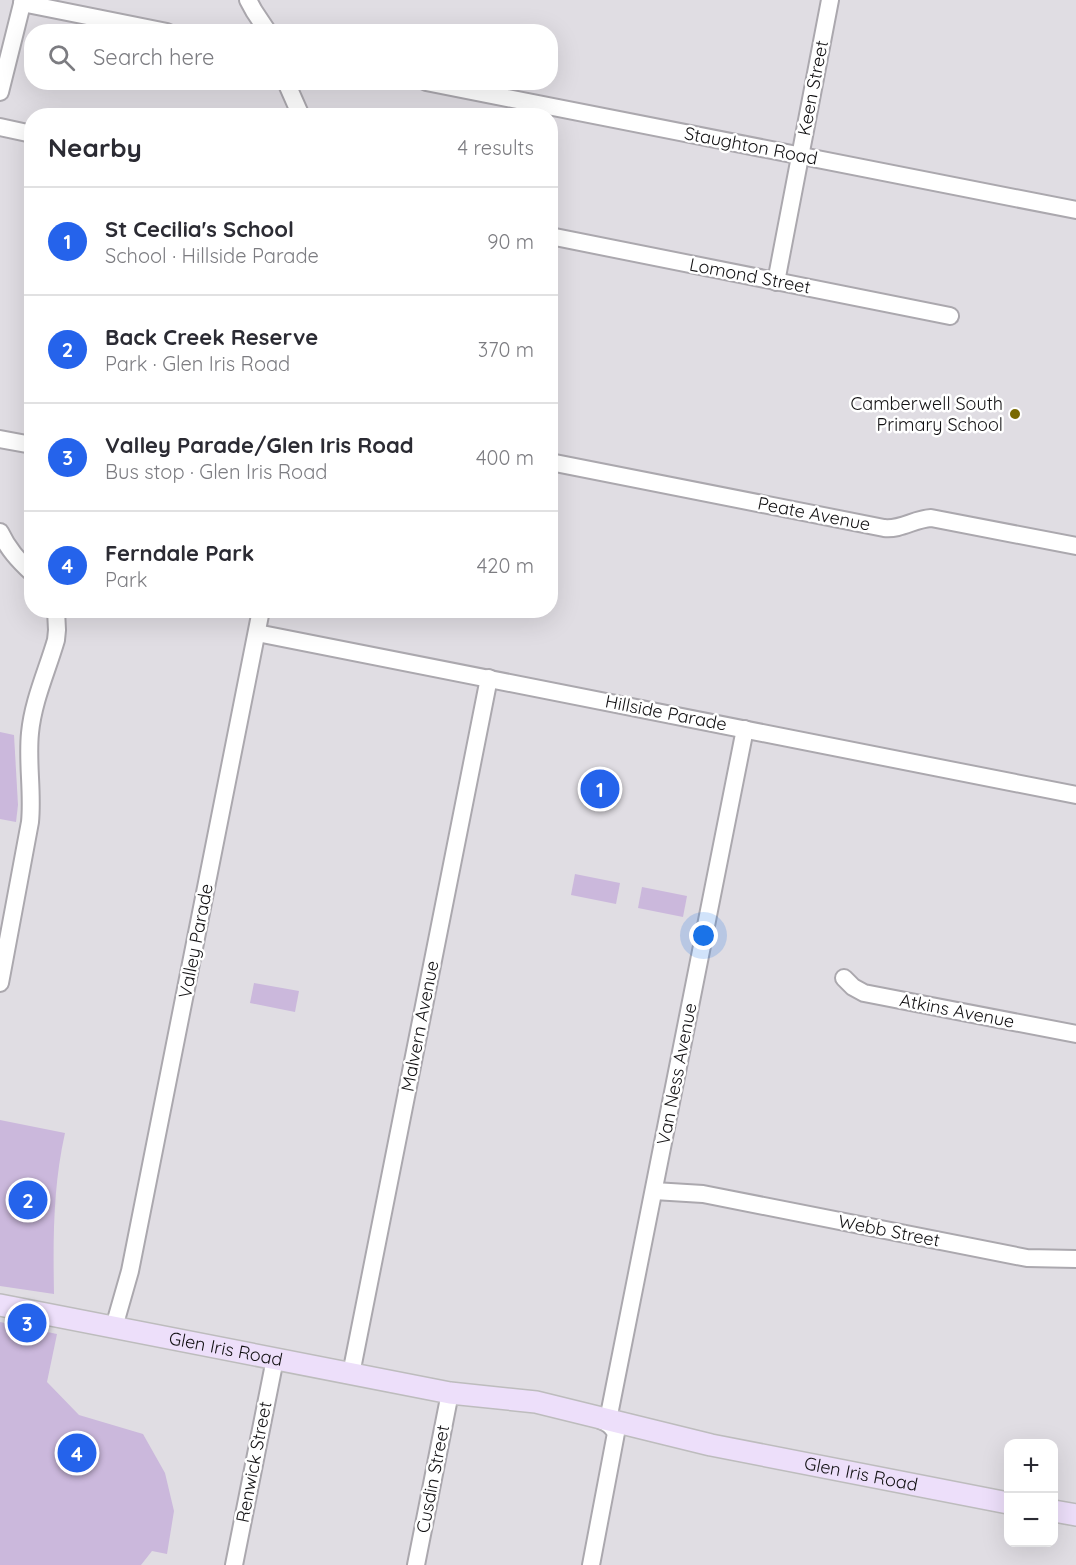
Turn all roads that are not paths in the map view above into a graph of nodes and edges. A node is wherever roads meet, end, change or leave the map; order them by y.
1 (830, 0) edge
2 (23, 1) edge
3 (251, 6) edge
4 (130, 24) edge
5 (253, 24) edge
6 (263, 24) edge
7 (290, 90) edge
8 (297, 90) edge
9 (466, 90) edge
10 (0, 92) edge
11 (297, 108) edge
12 (306, 108) edge
13 (557, 108) edge
14 (558, 108) edge
15 (0, 127) edge
16 (24, 132) edge
17 (800, 156) junction
18 (1076, 210) edge
19 (558, 238) edge
20 (776, 282) junction
21 (950, 316) dead end
22 (0, 439) edge
23 (24, 444) edge
24 (558, 464) edge
25 (0, 532) edge
26 (1076, 546) edge
27 (24, 566) edge
28 (56, 618) edge
29 (260, 618) edge
30 (257, 633) junction
31 (489, 678) junction
32 (745, 729) junction
33 (1076, 795) edge
34 (844, 978) dead end
35 (0, 983) edge
36 (1076, 1034) edge
37 (655, 1185) junction
38 (1076, 1260) edge
39 (0, 1305) edge
40 (120, 1328) junction
41 (275, 1359) junction
42 (351, 1374) junction
43 (450, 1393) junction
44 (612, 1426) junction
45 (711, 1445) junction
46 (1004, 1502) edge
47 (1058, 1512) edge
48 (1076, 1515) edge
49 (234, 1565) edge
50 (416, 1565) edge
51 (591, 1565) edge

1 - 17 street, Keen Street
2 - 4 street
2 - 10 street
3 - 5 street
3 - 6 street
7 - 11 street
8 - 12 street
9 - 13 street, Staughton Road
14 - 17 street, Staughton Road
15 - 16 street
17 - 18 street, Staughton Road
17 - 20 street, Keen Street
19 - 20 street, Lomond Street
20 - 21 street, Lomond Street
22 - 23 street
24 - 26 street, Peate Avenue
25 - 27 street
28 - 35 street
29 - 30 street, Valley Parade
30 - 31 street, Hillside Parade
30 - 40 street, Valley Parade
31 - 32 street, Hillside Parade
31 - 42 street, Malvern Avenue
32 - 33 street, Hillside Parade
32 - 37 street, Van Ness Avenue
34 - 36 street, Atkins Avenue
37 - 38 street, Webb Street
37 - 44 street, Van Ness Avenue
39 - 40 main road, Glen Iris Road
40 - 41 main road, Glen Iris Road
41 - 42 main road, Glen Iris Road
41 - 49 street, Renwick Street
42 - 43 main road, Glen Iris Road
43 - 44 main road, Glen Iris Road
43 - 44 main road, Glen Iris Road
43 - 50 street, Cusdin Street
44 - 45 main road, Glen Iris Road
44 - 45 main road, Glen Iris Road
44 - 51 street, Van Ness Avenue
45 - 46 main road, Glen Iris Road
47 - 48 main road

